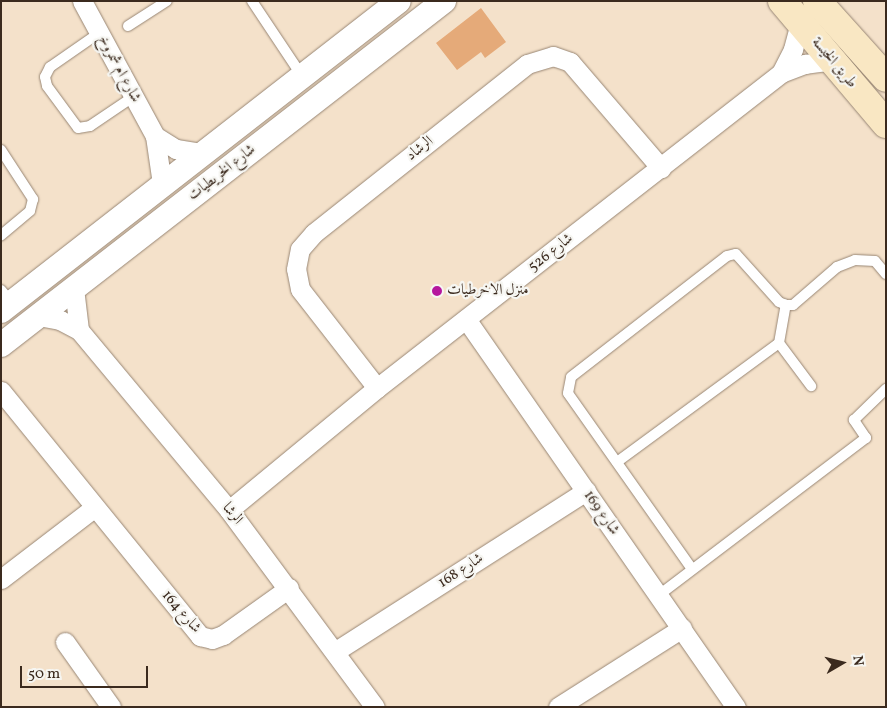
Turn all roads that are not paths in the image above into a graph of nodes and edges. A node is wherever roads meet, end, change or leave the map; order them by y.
1 (82, 1) edge
2 (167, 1) edge
3 (252, 1) edge
4 (444, 1) edge
5 (782, 1) edge
6 (817, 1) edge
7 (397, 3) edge
8 (800, 22) junction
9 (128, 26) dead end
10 (412, 26) junction
11 (99, 33) junction
12 (351, 38) junction
13 (832, 60) junction
14 (367, 61) junction
15 (782, 73) junction
16 (302, 76) junction
17 (886, 78) edge
18 (134, 97) junction
19 (264, 106) junction
20 (886, 124) edge
21 (282, 128) junction
22 (155, 136) junction
23 (1, 150) edge
24 (201, 154) junction
25 (661, 168) junction
26 (162, 184) junction
27 (1, 235) edge
28 (886, 274) edge
29 (74, 288) junction
30 (5, 301) edge
31 (786, 305) junction
32 (38, 316) junction
33 (466, 319) junction
34 (79, 330) junction
35 (779, 343) junction
36 (1, 345) edge
37 (811, 386) dead end
38 (377, 388) junction
39 (886, 388) edge
40 (1, 391) edge
41 (617, 462) junction
42 (586, 491) junction
43 (95, 507) junction
44 (229, 510) junction
45 (692, 570) junction
46 (1, 579) edge
47 (289, 588) junction
48 (659, 595) junction
49 (682, 628) junction
50 (65, 642) dead end
51 (336, 651) junction
52 (112, 707) edge
53 (375, 707) edge
54 (558, 707) edge
55 (736, 707) edge

1 - 11 street, شارع ام شمروخ
2 - 9 lane
3 - 16 lane
4 - 10 street, شارع الخريطيات
5 - 8 main road, طريق الخيسة
6 - 17 main road, طريق الخيسة
7 - 10 street
7 - 12 street, شارع الخريطيات
8 - 13 main road, طريق الخيسة
8 - 15 street, شارع 526
10 - 14 street, شارع الخريطيات
11 - 18 street, شارع ام شمروخ
11 - 18 lane
12 - 14 street
12 - 16 street, شارع الخريطيات
13 - 15 street, شارع 526
13 - 20 main road, طريق الخيسة
14 - 21 street, شارع الخريطيات
15 - 25 street, شارع 526
16 - 19 street, شارع الخريطيات
18 - 22 street, شارع ام شمروخ
19 - 21 street
19 - 24 street, شارع الخريطيات
21 - 29 street, شارع الخريطيات
22 - 24 street
22 - 26 street, شارع ام شمروخ
23 - 27 lane
24 - 26 street, شارع الخريطيات
25 - 33 street, شارع 526
25 - 38 street, الرشاد
26 - 30 street, شارع الخريطيات
28 - 31 lane
29 - 32 street, شارع الخريطيات
29 - 34 street
31 - 35 lane
31 - 41 lane
32 - 34 street, الرشا
32 - 36 street, شارع الخريطيات
33 - 38 street, شارع 526
33 - 42 street, شارع 169
34 - 44 street, الرشا
35 - 37 lane
35 - 41 lane
38 - 44 street, شارع 526
39 - 45 lane
40 - 43 street, شارع 164
41 - 45 lane
42 - 48 street, شارع 169
42 - 51 street, شارع 168
43 - 46 street
43 - 47 street, شارع 164
44 - 47 street, الرشا
45 - 48 lane
47 - 51 street, الرشا
48 - 49 street, شارع 169
49 - 54 street
49 - 55 street, شارع 169
50 - 52 street
51 - 53 street, الرشا

